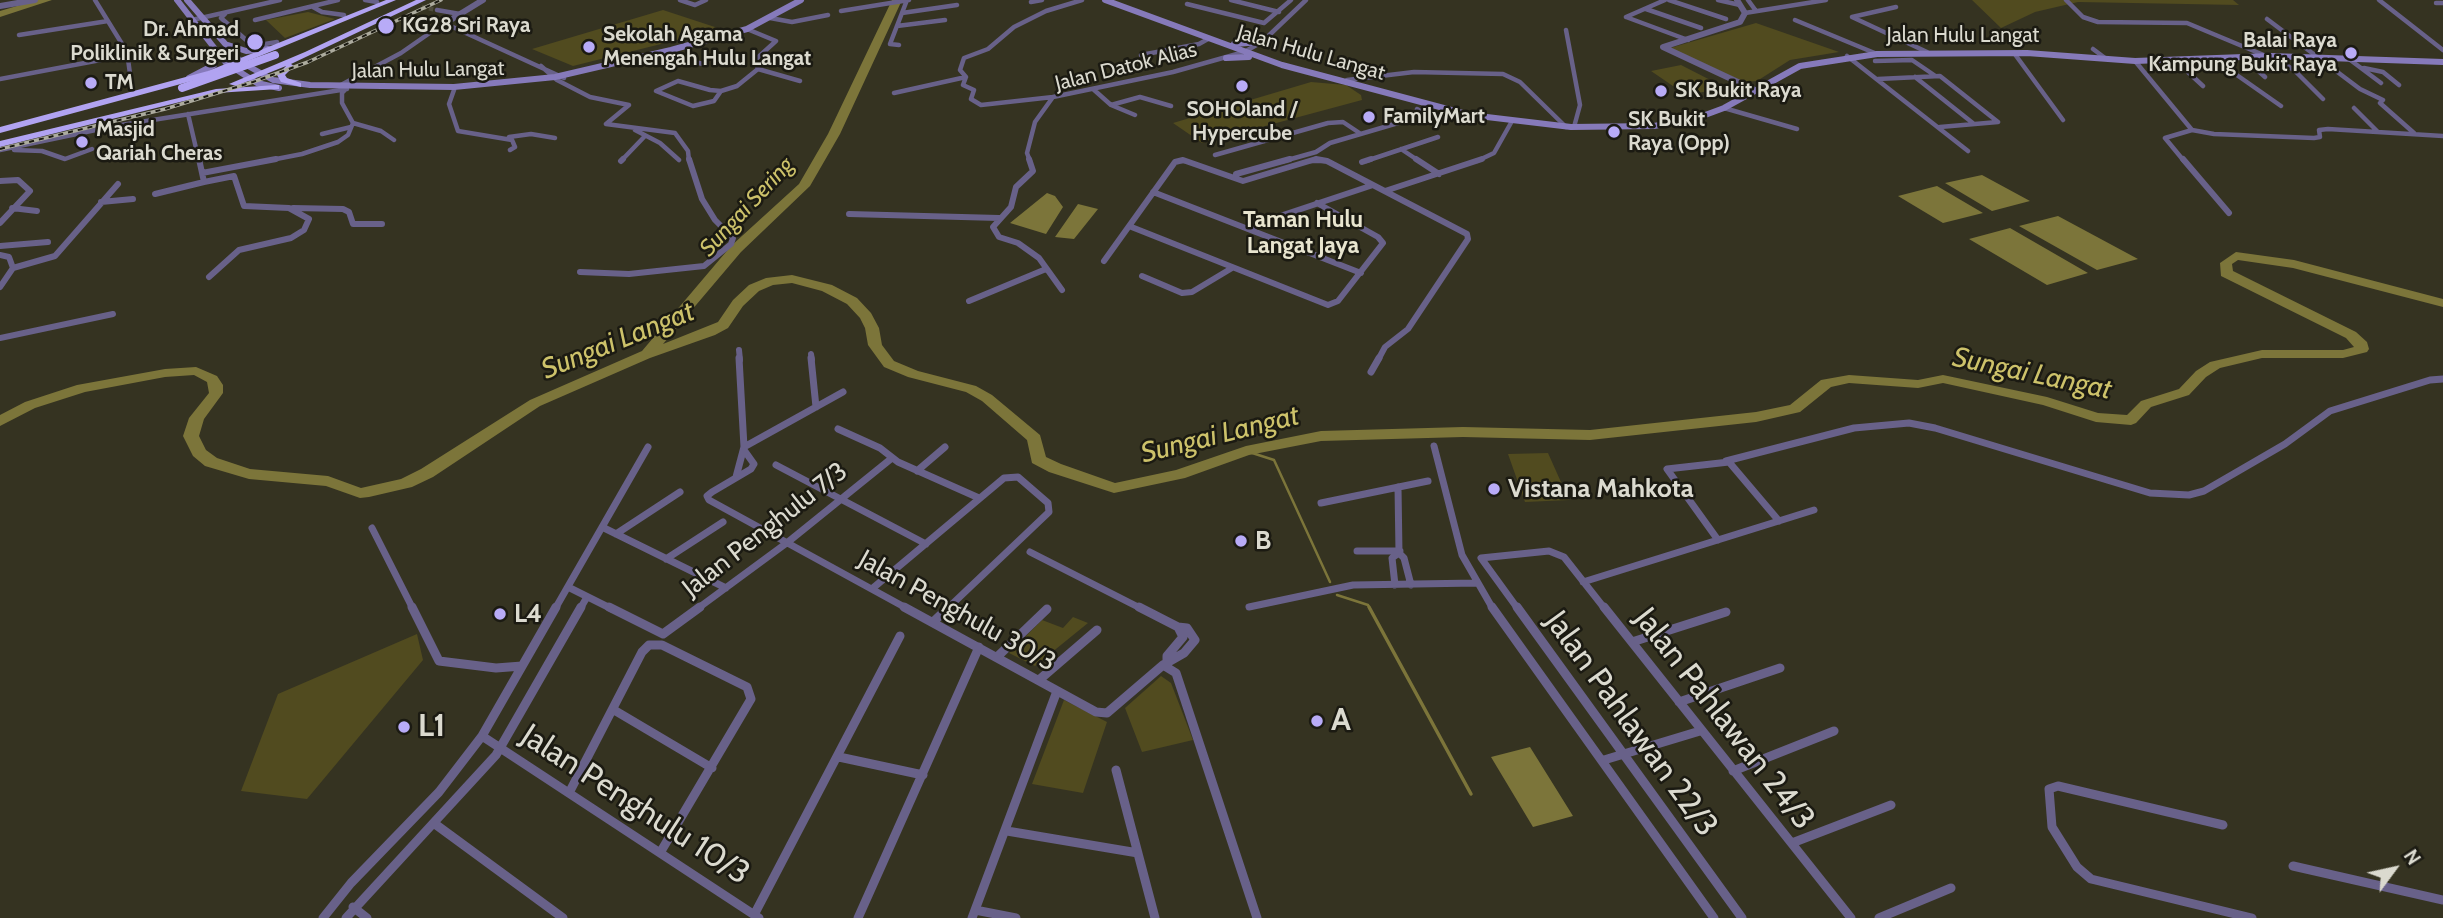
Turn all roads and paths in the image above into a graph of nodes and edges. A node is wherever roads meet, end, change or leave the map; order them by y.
1 (35, 0) edge
2 (95, 0) edge
3 (177, 0) edge
4 (187, 0) edge
5 (280, 0) edge
6 (338, 0) edge
7 (365, 0) edge
8 (392, 0) edge
9 (403, 0) edge
10 (415, 0) edge
11 (422, 0) edge
12 (483, 0) edge
13 (680, 0) edge
14 (706, 0) edge
15 (801, 0) edge
16 (907, 0) edge
17 (1042, 0) edge
18 (1082, 0) edge
19 (1105, 0) edge
20 (1119, 0) edge
21 (1231, 0) edge
22 (1291, 0) edge
23 (1306, 0) edge
24 (1667, 0) edge
25 (1718, 0) edge
26 (1748, 0) edge
27 (1826, 0) edge
28 (2066, 0) edge
29 (2379, 0) edge
30 (377, 2) dead end
31 (1031, 2) dead end
32 (1190, 2) edge
33 (1738, 2) edge
34 (1795, 2) edge
35 (2436, 3) dead end
36 (2443, 3) edge
37 (957, 5) dead end
38 (0, 6) edge
39 (313, 7) junction
40 (1896, 7) dead end
41 (1646, 9) junction
42 (437, 10) tunnel mouth
43 (841, 11) dead end
44 (1756, 11) junction
45 (1279, 12) junction
46 (224, 13) junction
47 (902, 13) junction
48 (1745, 13) junction
49 (460, 14) junction
50 (344, 15) dead end
51 (828, 15) dead end
52 (203, 18) junction
53 (770, 18) junction
54 (452, 19) joint
55 (1726, 19) dead end
56 (2267, 19) dead end
57 (192, 20) junction
58 (255, 20) dead end
59 (945, 20) dead end
60 (1795, 20) dead end
61 (108, 21) junction
62 (444, 23) junction
63 (897, 26) junction
64 (1701, 28) dead end
65 (747, 29) junction
66 (1566, 30) dead end
67 (462, 31) junction
68 (19, 35) dead end
69 (427, 36) junction
70 (1208, 39) junction
71 (1688, 40) junction
72 (282, 42) junction
73 (1261, 42) junction
74 (225, 44) junction
75 (1234, 44) junction
76 (213, 46) junction
77 (900, 46) dead end
78 (1226, 46) junction
79 (2093, 49) dead end
80 (671, 50) junction
81 (2443, 50) edge
82 (1247, 51) junction
83 (1927, 52) junction
84 (2014, 52) junction
85 (308, 54) junction
86 (662, 54) junction
87 (127, 55) junction
88 (1141, 55) dead end
89 (1262, 56) junction
90 (1847, 56) junction
91 (2269, 56) junction
92 (2243, 57) junction
93 (1226, 58) junction
94 (1876, 58) junction
95 (2105, 58) junction
96 (2321, 58) junction
97 (2348, 58) junction
98 (2214, 59) junction
99 (2135, 61) junction
100 (2176, 61) junction
101 (2443, 61) edge
102 (241, 62) junction
103 (703, 64) dead end
104 (228, 65) junction
105 (543, 68) junction
106 (2364, 68) junction
107 (758, 69) junction
108 (261, 75) junction
109 (1934, 76) junction
110 (966, 77) junction
111 (1914, 77) junction
112 (2265, 77) dead end
113 (560, 78) junction
114 (0, 79) edge
115 (248, 79) junction
116 (1348, 79) junction
117 (1878, 79) junction
118 (348, 80) junction
119 (535, 80) junction
120 (131, 81) dead end
121 (800, 81) dead end
122 (2381, 83) dead end
123 (1742, 85) junction
124 (2399, 85) dead end
125 (178, 86) junction
126 (2203, 86) dead end
127 (296, 87) junction
128 (343, 87) junction
129 (276, 88) junction
130 (1093, 89) junction
131 (454, 90) junction
132 (721, 91) junction
133 (1757, 91) junction
134 (894, 93) dead end
135 (287, 96) junction
136 (1053, 97) junction
137 (1746, 97) junction
138 (2323, 99) dead end
139 (180, 101) junction
140 (1111, 104) junction
141 (1171, 106) dead end
142 (2281, 106) dead end
143 (1724, 108) junction
144 (2354, 108) dead end
145 (1417, 109) dead end
146 (188, 114) junction
147 (1135, 115) dead end
148 (1470, 115) junction
149 (1415, 118) junction
150 (1493, 120) junction
151 (2063, 120) dead end
152 (1512, 121) junction
153 (352, 125) junction
154 (1975, 125) junction
155 (1570, 127) junction
156 (1940, 127) junction
157 (1507, 129) junction
158 (1797, 129) dead end
159 (635, 130) junction
160 (2192, 130) junction
161 (0, 132) edge
162 (2379, 132) junction
163 (322, 134) dead end
164 (1361, 134) junction
165 (2415, 134) junction
166 (645, 136) junction
167 (2443, 136) edge
168 (1438, 137) dead end
169 (501, 138) junction
170 (555, 138) dead end
171 (394, 140) dead end
172 (0, 143) edge
173 (10, 148) junction
174 (92, 149) dead end
175 (1401, 149) junction
176 (0, 150) edge
177 (510, 150) dead end
178 (1968, 151) dead end
179 (1215, 155) dead end
180 (679, 160) dead end
181 (621, 161) dead end
182 (1362, 162) dead end
183 (202, 173) junction
184 (1236, 174) dead end
185 (1439, 174) junction
186 (0, 181) edge
187 (204, 182) junction
188 (118, 184) dead end
189 (1373, 185) junction
190 (1385, 191) junction
191 (1153, 192) junction
192 (155, 194) dead end
193 (133, 199) dead end
194 (100, 202) junction
195 (1317, 203) junction
196 (12, 208) junction
197 (289, 208) junction
198 (37, 211) dead end
199 (2229, 213) dead end
200 (849, 214) dead end
201 (999, 218) junction
202 (0, 223) edge
203 (382, 224) dead end
204 (1129, 226) junction
205 (1251, 230) junction
206 (48, 242) dead end
207 (0, 246) edge
208 (0, 255) edge
209 (1104, 261) dead end
210 (13, 268) junction
211 (1232, 268) junction
212 (1046, 269) junction
213 (580, 272) dead end
214 (1360, 273) junction
215 (1142, 276) dead end
216 (209, 277) dead end
217 (0, 287) edge
218 (1062, 290) dead end
219 (969, 301) dead end
220 (113, 314) dead end
221 (0, 338) edge
222 (739, 350) dead end
223 (811, 354) dead end
224 (1371, 372) dead end
225 (2443, 379) edge
226 (843, 392) dead end
227 (816, 407) junction
228 (838, 429) dead end
229 (1434, 446) dead end
230 (648, 447) dead end
231 (945, 447) dead end
232 (744, 449) junction
233 (892, 458) junction
234 (1726, 461) junction
235 (776, 465) dead end
236 (917, 471) junction
237 (1428, 481) dead end
238 (1398, 487) junction
239 (680, 492) dead end
240 (979, 498) junction
241 (840, 499) junction
242 (1321, 503) dead end
243 (1814, 510) dead end
244 (1779, 521) junction
245 (723, 522) dead end
246 (603, 527) junction
247 (372, 528) dead end
248 (616, 534) junction
249 (1718, 540) junction
250 (788, 541) junction
251 (926, 544) junction
252 (1357, 551) dead end
253 (1030, 552) dead end
254 (1400, 552) junction
255 (1558, 553) joint
256 (666, 559) junction
257 (1583, 582) junction
258 (1477, 583) junction
259 (1395, 585) junction
260 (1411, 585) junction
261 (568, 587) junction
262 (726, 588) junction
263 (873, 589) junction
264 (587, 597) junction
265 (1250, 607) dead end
266 (1047, 609) dead end
267 (1726, 612) dead end
268 (933, 622) junction
269 (1097, 630) dead end
270 (900, 636) dead end
271 (1632, 642) junction
272 (979, 647) junction
273 (997, 657) junction
274 (1165, 663) junction
275 (522, 666) junction
276 (1780, 667) dead end
277 (1038, 680) junction
278 (1058, 691) junction
279 (1679, 702) junction
280 (614, 710) junction
281 (1700, 731) junction
282 (1834, 731) dead end
283 (482, 736) junction
284 (500, 748) junction
285 (1624, 755) junction
286 (839, 757) junction
287 (1604, 760) junction
288 (712, 768) junction
289 (1115, 770) dead end
290 (1733, 771) junction
291 (923, 775) junction
292 (572, 790) junction
293 (1891, 805) dead end
294 (435, 824) junction
295 (2223, 825) dead end
296 (1007, 831) junction
297 (1791, 843) junction
298 (662, 851) junction
299 (1138, 853) junction
300 (2293, 866) dead end
301 (1951, 888) dead end
302 (2443, 900) edge
303 (353, 907) junction
304 (974, 914) edge
305 (756, 916) edge
306 (2251, 917) edge
307 (323, 918) edge
308 (346, 918) edge
309 (367, 918) edge
310 (564, 918) edge
311 (858, 918) edge
312 (1016, 918) edge
313 (1155, 918) edge
314 (1257, 918) edge
315 (1714, 918) edge
316 (1742, 918) edge
317 (1851, 918) edge
318 (1879, 918) edge

1 - 38 street
2 - 61 street
3 - 57 main road, Jalan Hulu Langat
4 - 52 main road, Jalan Hulu Langat
5 - 46 street
6 - 39 street
7 - 30 street
8 - 72 highway
9 - 125 highway, bridge
10 - 172 highway
11 - 85 highway
12 - 49 street
13 - 14 street
15 - 53 main road, Jalan Hulu Langat
16 - 43 street
16 - 47 street
17 - 31 street
18 - 110 street
19 - 70 main road, Jalan Hulu Langat
20 - 75 main road, Jalan Hulu Langat
21 - 45 street
22 - 45 street
23 - 73 street, Jalan Datok Alias
24 - 41 street
24 - 55 street
25 - 33 street
26 - 44 street
27 - 34 street
28 - 91 street
29 - 81 street
32 - 45 street
33 - 48 street
34 - 44 street
35 - 36 street
37 - 47 street
39 - 50 street
39 - 58 street
40 - 83 street
41 - 64 street
41 - 71 street
42 - 49 street
44 - 48 street
46 - 52 street
46 - 72 street
47 - 63 street
48 - 71 street
49 - 54 street
51 - 53 street
52 - 57 street
52 - 74 main road, Jalan Hulu Langat
53 - 65 main road, Jalan Hulu Langat
54 - 62 street
56 - 96 street
57 - 76 main road, Jalan Hulu Langat
59 - 63 street
60 - 94 street
61 - 68 street
61 - 87 street
62 - 67 street
62 - 69 street
62 - 118 street
63 - 77 street
65 - 80 main road, Jalan Hulu Langat
65 - 107 street
66 - 155 street
67 - 69 street
67 - 105 street
69 - 118 street
70 - 78 main road, Jalan Hulu Langat
70 - 88 street
71 - 123 street
72 - 74 main road
72 - 102 highway
73 - 75 main road
73 - 82 street, Jalan Datok Alias
73 - 89 main road
74 - 102 main road, Jalan Hulu Langat
75 - 82 main road, Jalan Hulu Langat
76 - 104 main road, Jalan Hulu Langat
76 - 125 main road
78 - 82 main road, Jalan Hulu Langat
78 - 93 main road
79 - 95 street
80 - 86 main road, Jalan Hulu Langat
80 - 113 main road, Jalan Hulu Langat
82 - 89 main road, Jalan Hulu Langat
82 - 93 street, Jalan Datok Alias
83 - 84 main road, Jalan Hulu Langat
83 - 94 main road, Jalan Hulu Langat
84 - 95 main road, Jalan Hulu Langat
84 - 151 street
85 - 108 highway
85 - 127 highway
86 - 103 street
86 - 113 main road, Jalan Hulu Langat
87 - 114 street
87 - 120 street
89 - 93 main road
89 - 116 main road, Jalan Hulu Langat
89 - 148 main road, Jalan Hulu Langat
90 - 94 main road, Jalan Hulu Langat
90 - 117 street
90 - 133 main road, Jalan Hulu Langat
91 - 92 main road, Jalan Hulu Langat
91 - 96 main road, Jalan Hulu Langat
91 - 138 street
92 - 98 main road, Jalan Hulu Langat
92 - 112 street
93 - 130 street, Jalan Datok Alias
94 - 109 street
95 - 99 main road, Jalan Hulu Langat
96 - 97 main road, Jalan Hulu Langat
96 - 165 street
97 - 101 main road, Jalan Hulu Langat
97 - 106 street
98 - 100 main road, Jalan Hulu Langat
98 - 142 street
99 - 100 main road, Jalan Hulu Langat
99 - 160 street
100 - 126 street
102 - 104 highway
102 - 108 main road, Jalan Hulu Langat
104 - 115 main road, Jalan Hulu Langat
104 - 125 highway
105 - 113 street
105 - 119 main road
106 - 122 street
106 - 124 street
107 - 121 street
107 - 132 street
108 - 115 highway
108 - 127 main road, Jalan Hulu Langat
109 - 111 street
109 - 154 street
110 - 134 street
110 - 136 street
111 - 117 street
111 - 154 street
113 - 119 main road, Jalan Hulu Langat
113 - 131 main road, Jalan Hulu Langat
113 - 159 street
115 - 129 main road, Jalan Hulu Langat
115 - 139 highway
116 - 152 main road, Jalan Hulu Langat
116 - 155 street
117 - 156 street
118 - 128 street
119 - 128 main road, Jalan Hulu Langat
123 - 133 street
123 - 137 main road
125 - 161 highway
127 - 128 main road, Jalan Hulu Langat
127 - 129 main road, Jalan Hulu Langat
127 - 135 street
128 - 131 main road, Jalan Hulu Langat
128 - 135 street
128 - 153 street
129 - 139 highway
130 - 136 street, Jalan Datok Alias
130 - 140 street
131 - 169 street
132 - 132 street
133 - 137 main road, Jalan Hulu Langat
135 - 146 street
136 - 201 street, Jalan Datok Alias
137 - 143 main road, Jalan Hulu Langat
139 - 172 highway
140 - 141 street
140 - 147 street
143 - 155 main road, Jalan Hulu Langat
143 - 158 street
144 - 162 street
145 - 149 street
146 - 173 street
146 - 183 street
148 - 149 street
148 - 150 main road, Jalan Hulu Langat
149 - 164 street
150 - 152 main road, Jalan Hulu Langat
150 - 157 main road
152 - 155 main road, Jalan Hulu Langat
152 - 157 street
153 - 163 street
153 - 171 street
153 - 183 street
154 - 156 street
156 - 178 street
157 - 185 street
159 - 166 street
159 - 213 street
160 - 162 street
160 - 199 street
162 - 165 street
164 - 179 street
164 - 184 street
165 - 167 street
166 - 180 street
166 - 181 street
168 - 175 street
169 - 170 street
169 - 177 street
173 - 174 street
173 - 176 street
175 - 182 street
175 - 185 street
183 - 187 street
185 - 190 street
186 - 196 street
187 - 192 street
187 - 197 street
188 - 194 street
189 - 190 street
189 - 191 street
189 - 195 street
190 - 224 street
191 - 204 street
191 - 205 street
193 - 194 street
194 - 210 street
195 - 205 street
195 - 214 street
196 - 198 street
196 - 202 street
197 - 203 street
197 - 216 street
200 - 201 street
201 - 212 street
204 - 209 street
204 - 211 street
205 - 214 street
206 - 207 street
208 - 210 street
210 - 217 street
211 - 214 street
211 - 215 street
212 - 218 street
212 - 219 street
220 - 221 street
222 - 232 street
223 - 227 street
225 - 234 street
226 - 227 street
227 - 232 street
228 - 233 street
229 - 258 street
230 - 246 street
231 - 236 street
232 - 250 street, Jalan Penghulu 30/3
233 - 236 street
233 - 241 street, Jalan Penghulu 7/3
234 - 244 street
234 - 249 street
235 - 241 street
236 - 240 street
237 - 238 street
238 - 242 street
238 - 254 street
239 - 248 street
240 - 251 street
240 - 268 street
241 - 250 street, Jalan Penghulu 7/3
241 - 251 street
243 - 244 street
244 - 249 street
245 - 256 street
246 - 248 street
246 - 261 street
247 - 275 street
248 - 256 street
249 - 257 street
250 - 262 street, Jalan Penghulu 7/3
250 - 263 street, Jalan Penghulu 30/3
251 - 263 street
252 - 254 street
253 - 274 street
254 - 259 street
254 - 260 street
255 - 257 street, Jalan Pahlawan 24/3
255 - 285 street, Jalan Pahlawan 22/3
256 - 262 street
257 - 271 street, Jalan Pahlawan 24/3
258 - 260 street
258 - 287 street
259 - 260 street
259 - 265 street
261 - 264 street
261 - 275 street
262 - 264 street, Jalan Penghulu 7/3
263 - 268 street, Jalan Penghulu 30/3
264 - 284 street
266 - 273 street
267 - 271 street
268 - 272 street, Jalan Penghulu 30/3
269 - 277 street
270 - 286 street
271 - 279 street, Jalan Pahlawan 24/3
272 - 273 street, Jalan Penghulu 30/3
272 - 291 street
273 - 277 street, Jalan Penghulu 30/3
274 - 278 street, Jalan Penghulu 30/3
274 - 314 street
275 - 283 street
276 - 279 street
277 - 278 street, Jalan Penghulu 30/3
278 - 296 street
279 - 281 street, Jalan Pahlawan 24/3
280 - 288 street
280 - 288 street
280 - 292 street
281 - 285 street
281 - 290 street, Jalan Pahlawan 24/3
282 - 290 street
283 - 284 street, Jalan Penghulu 10/3
283 - 307 street
284 - 292 street, Jalan Penghulu 10/3
284 - 294 street
285 - 287 street
285 - 316 street, Jalan Pahlawan 22/3
286 - 291 street
286 - 305 street
287 - 315 street
288 - 298 street
289 - 299 street
290 - 297 street, Jalan Pahlawan 24/3
291 - 311 street
292 - 298 street, Jalan Penghulu 10/3
293 - 297 street
294 - 303 street
294 - 310 street
295 - 306 street
296 - 299 street
296 - 304 street
297 - 317 street, Jalan Pahlawan 24/3
298 - 305 street, Jalan Penghulu 10/3
299 - 313 street
300 - 302 street
301 - 318 street
303 - 308 street
303 - 309 street
304 - 312 street

